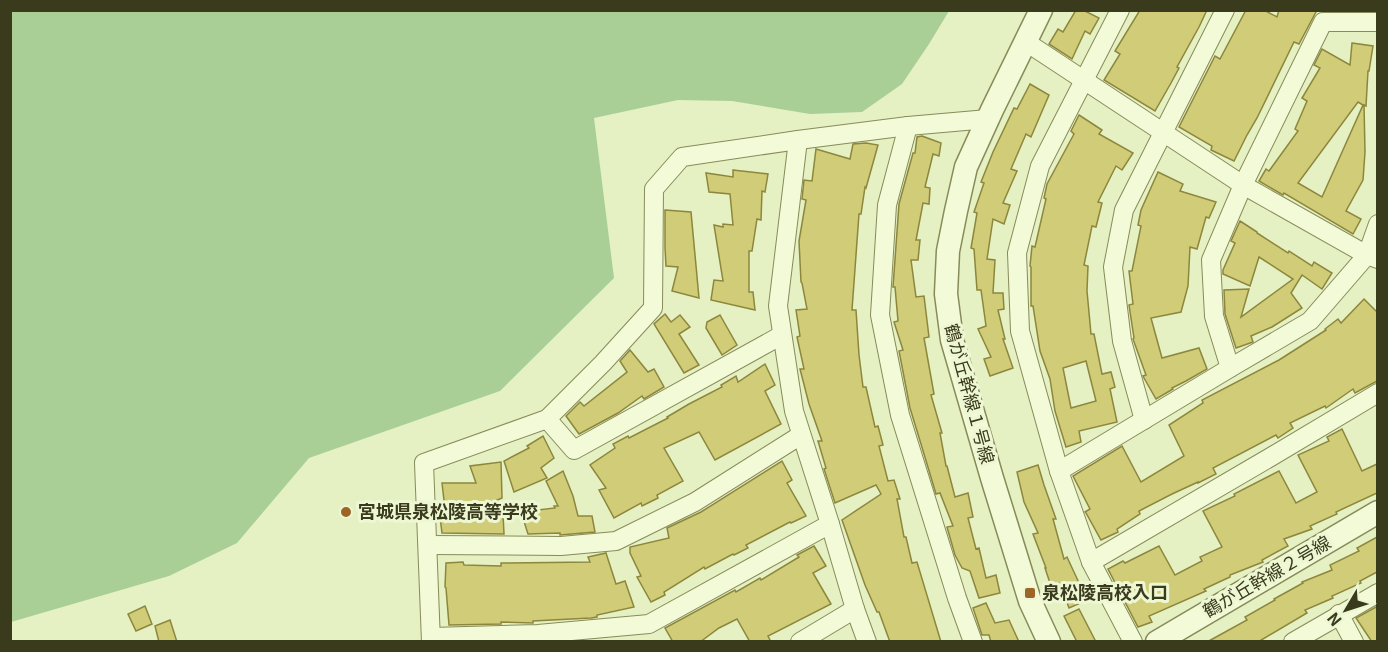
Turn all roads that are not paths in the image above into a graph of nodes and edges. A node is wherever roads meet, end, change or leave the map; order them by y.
1 (1041, 10) edge
2 (1120, 10) edge
3 (1225, 10) edge
4 (1377, 22) edge
5 (1026, 42) junction
6 (1085, 80) junction
7 (988, 119) junction
8 (908, 126) junction
9 (1164, 132) junction
10 (798, 140) junction
11 (1243, 185) junction
12 (1377, 224) edge
13 (1372, 257) edge
14 (782, 335) junction
15 (1230, 368) junction
16 (1377, 393) edge
17 (547, 419) junction
18 (1144, 420) junction
19 (801, 435) junction
20 (1059, 471) junction
21 (1377, 512) edge
22 (830, 524) junction
23 (428, 545) junction
24 (1091, 562) junction
25 (1377, 593) edge
26 (855, 609) junction
27 (1340, 614) junction
28 (431, 639) edge
29 (800, 642) edge
30 (867, 642) edge
31 (973, 642) edge
32 (1049, 642) edge
33 (1133, 642) edge
34 (1157, 642) edge
35 (1293, 642) edge
36 (1354, 642) edge

1 - 5 street, 鶴が丘幹線１号線
2 - 6 street
3 - 9 street
4 - 11 street
5 - 6 street
5 - 7 street, 鶴が丘幹線１号線
6 - 9 street
6 - 20 street
7 - 8 street
7 - 32 street, 鶴が丘幹線１号線
8 - 10 street
8 - 31 street
9 - 11 street
9 - 18 street
10 - 14 street
10 - 17 street
11 - 13 street
11 - 15 street
12 - 13 street
13 - 15 street
14 - 17 street
14 - 19 street
15 - 18 street
16 - 24 street
17 - 23 street
18 - 20 street
19 - 22 street
19 - 23 street
20 - 24 street
21 - 34 street, 鶴が丘幹線２号線
22 - 26 street
22 - 28 street
23 - 28 street
24 - 33 street
25 - 27 street
26 - 29 street
26 - 30 street
27 - 35 street
27 - 36 street

